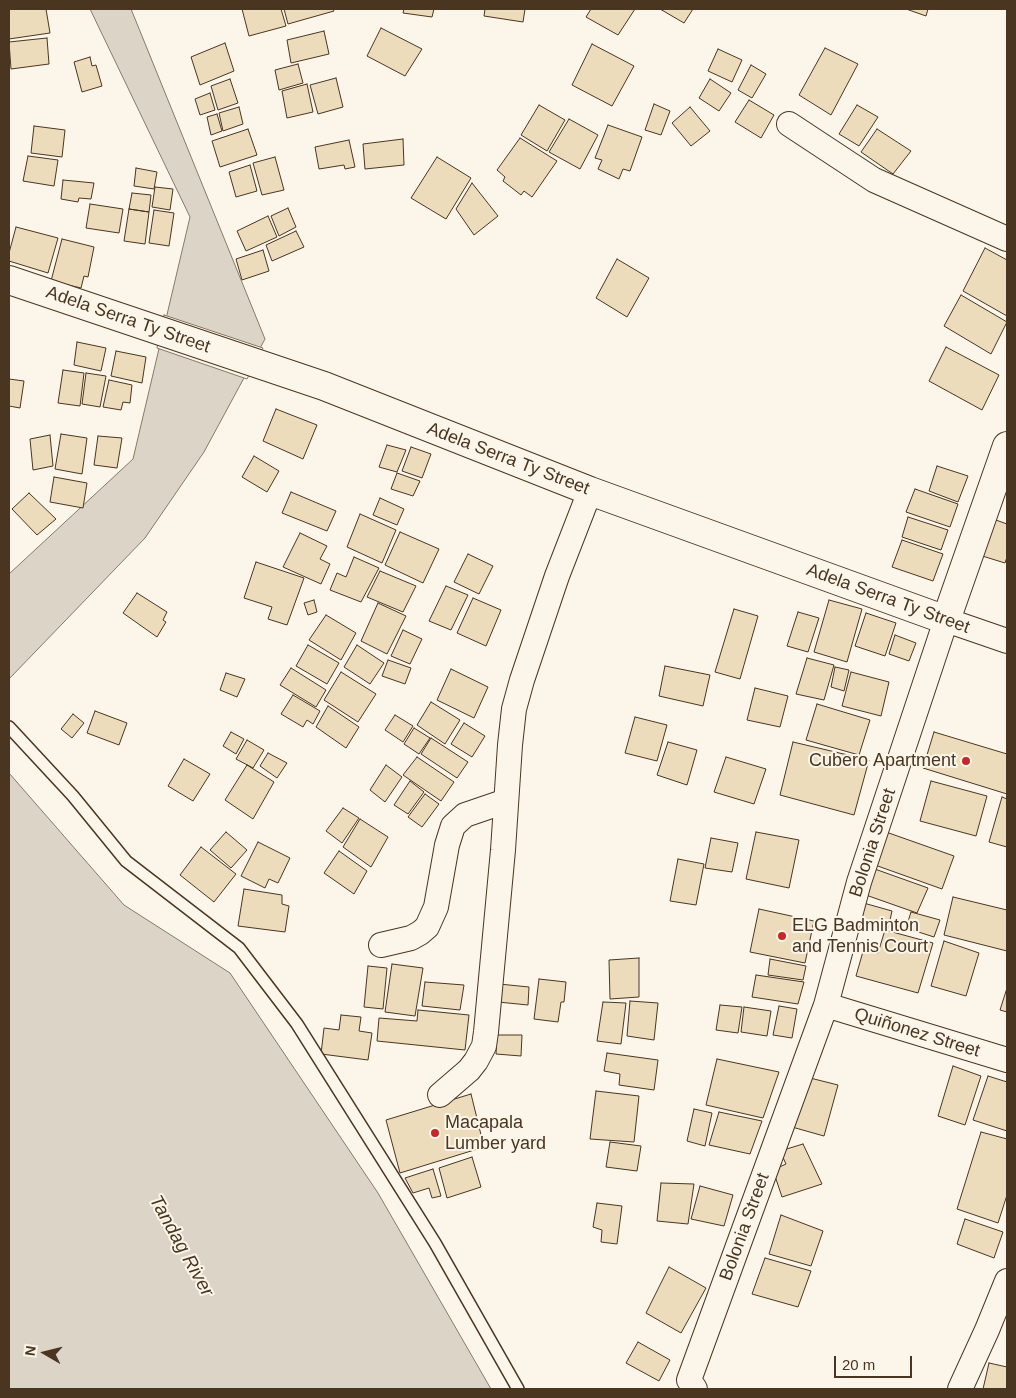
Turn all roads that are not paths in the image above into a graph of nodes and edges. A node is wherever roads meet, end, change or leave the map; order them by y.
1 (789, 124) dead end
2 (1007, 239) edge
3 (9, 280) edge
4 (1007, 446) edge
5 (590, 491) junction
6 (946, 620) junction
7 (1007, 641) edge
8 (9, 727) edge
9 (506, 800) junction
10 (382, 944) dead end
11 (826, 1005) junction
12 (1007, 1060) edge
13 (440, 1095) dead end
14 (1007, 1281) edge
15 (690, 1386) edge
16 (518, 1389) edge
17 (960, 1389) edge

1 - 2 street
3 - 5 main road, Adela Serra Ty Street
4 - 6 main road, Bolonia Street
5 - 6 main road, Adela Serra Ty Street
5 - 9 street
6 - 7 street, Adela Serra Ty Street
6 - 11 street, Bolonia Street
8 - 16 lane
9 - 10 street
9 - 13 street
11 - 12 street, Quiñonez Street
11 - 15 street, Bolonia Street
14 - 17 street

